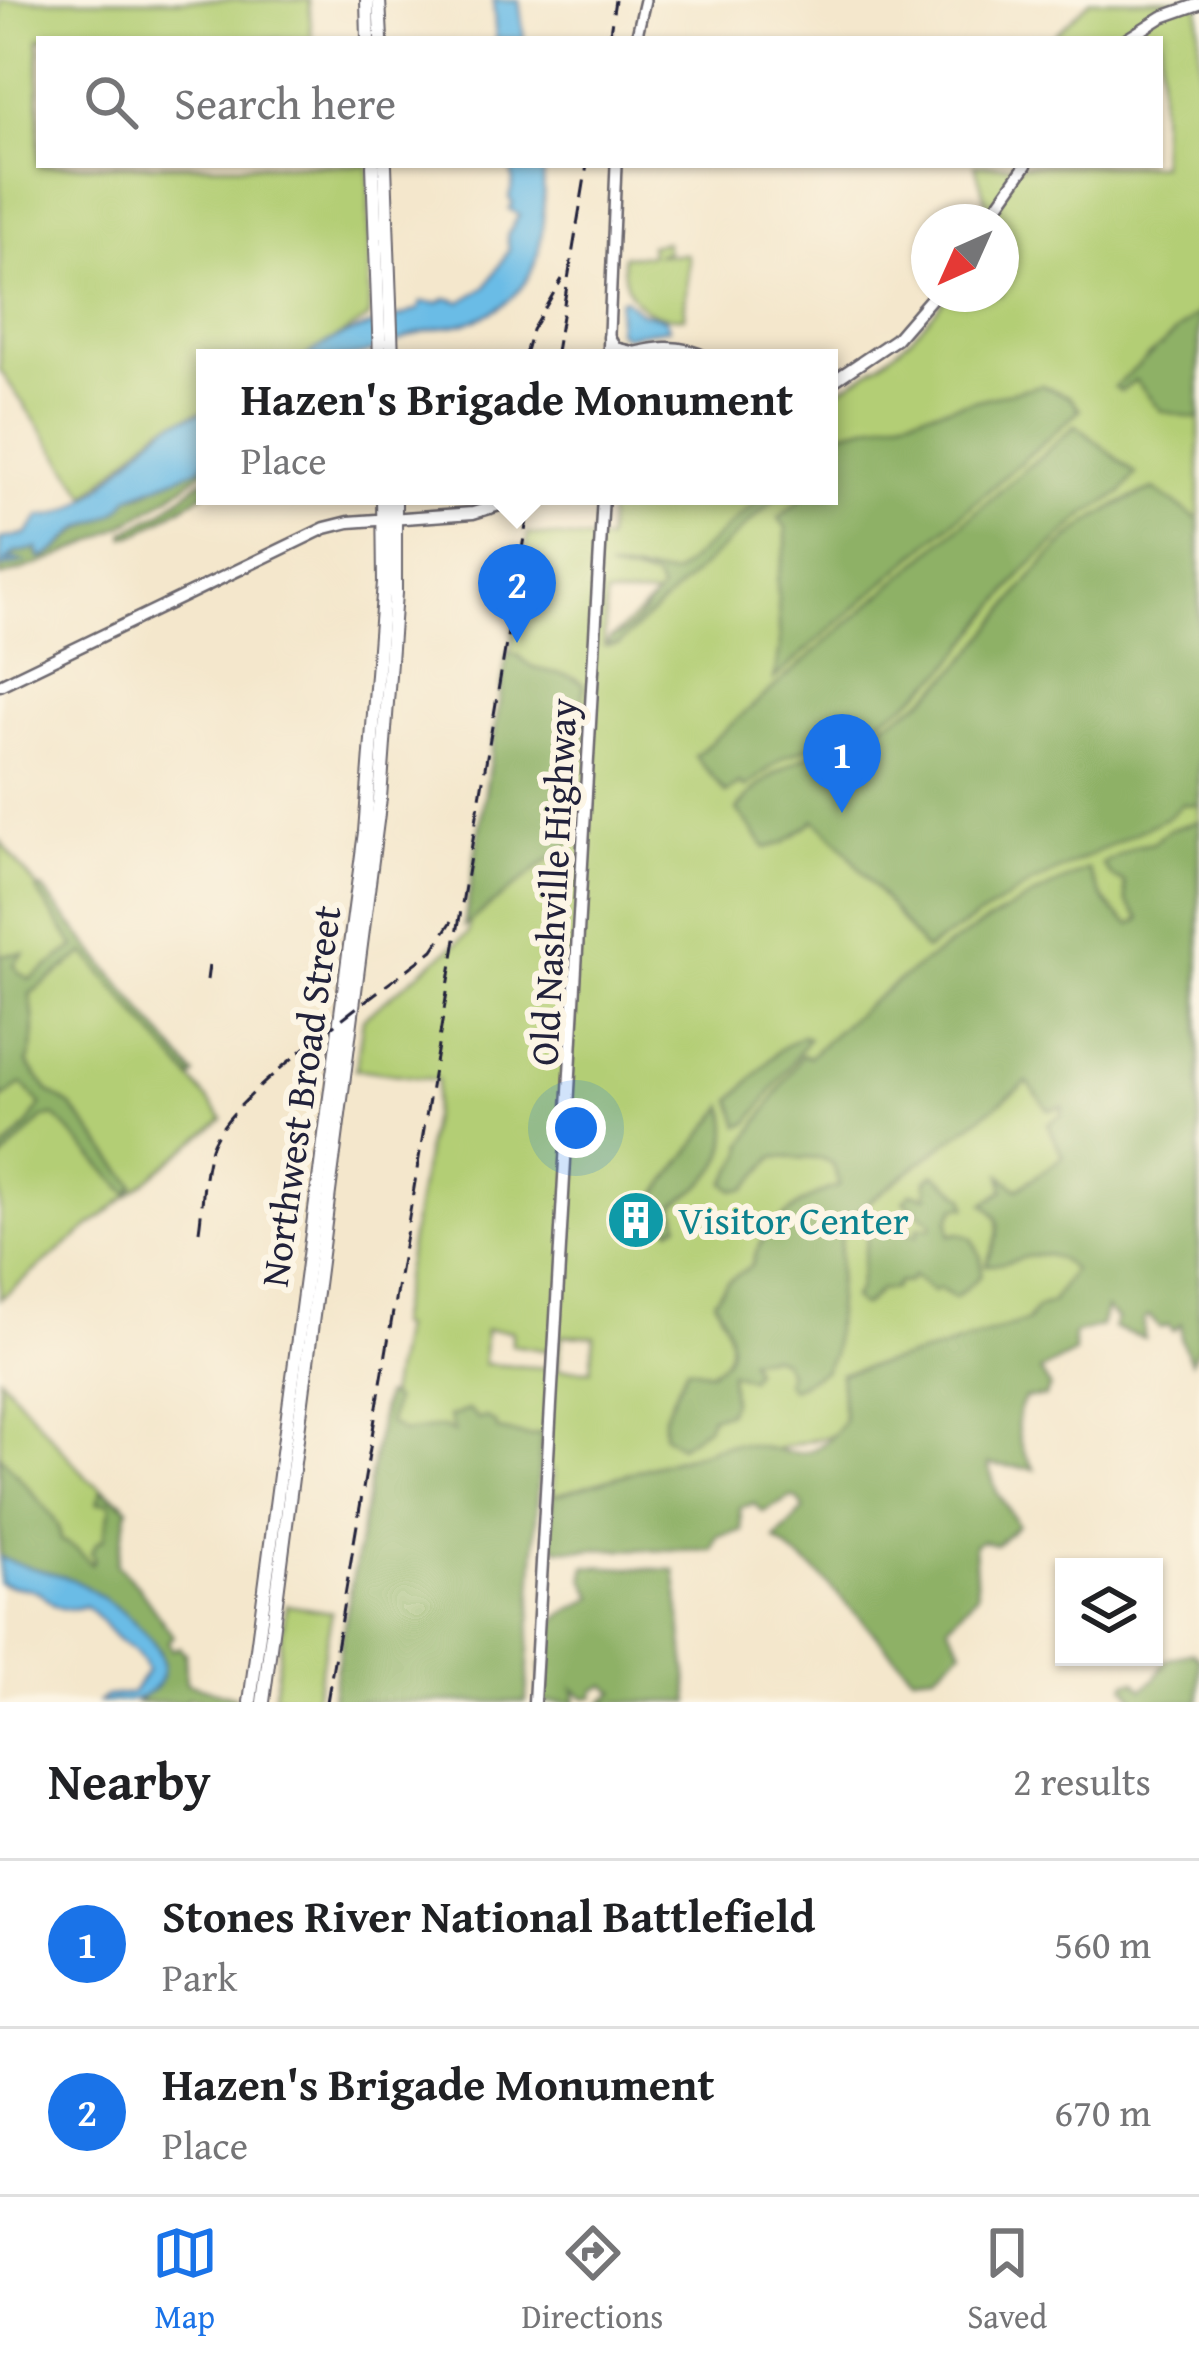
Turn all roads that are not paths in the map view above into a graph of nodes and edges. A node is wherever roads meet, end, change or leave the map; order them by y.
1 (367, 0) edge
2 (380, 0) edge
3 (644, 0) edge
4 (1199, 4) edge
5 (368, 36) edge
6 (381, 36) edge
7 (637, 36) edge
8 (1132, 36) edge
9 (373, 168) edge
10 (386, 168) edge
11 (616, 168) edge
12 (1024, 168) edge
13 (999, 204) edge
14 (384, 301) junction
15 (919, 312) edge
16 (609, 337) junction
17 (381, 349) edge
18 (391, 349) edge
19 (610, 349) edge
20 (621, 349) edge
21 (651, 349) edge
22 (688, 349) edge
23 (838, 378) edge
24 (385, 505) edge
25 (393, 505) edge
26 (503, 505) edge
27 (602, 505) edge
28 (389, 518) junction
29 (0, 685) edge
30 (271, 1592) junction
31 (250, 1702) edge
32 (263, 1702) edge
33 (534, 1702) edge

1 - 5 main road
2 - 6 main road
3 - 7 street
4 - 8 main road
9 - 14 main road
10 - 14 main road
11 - 16 street
12 - 13 main road
14 - 17 main road
14 - 18 main road
15 - 23 main road
16 - 19 street
16 - 20 main road
21 - 22 main road
24 - 28 main road, Northwest Broad Street
25 - 28 main road, Northwest Broad Street
26 - 28 main road
27 - 33 main road, Old Nashville Highway
28 - 29 main road
28 - 30 main road, Northwest Broad Street
30 - 31 main road, Northwest Broad Street
30 - 32 main road, Northwest Broad Street

